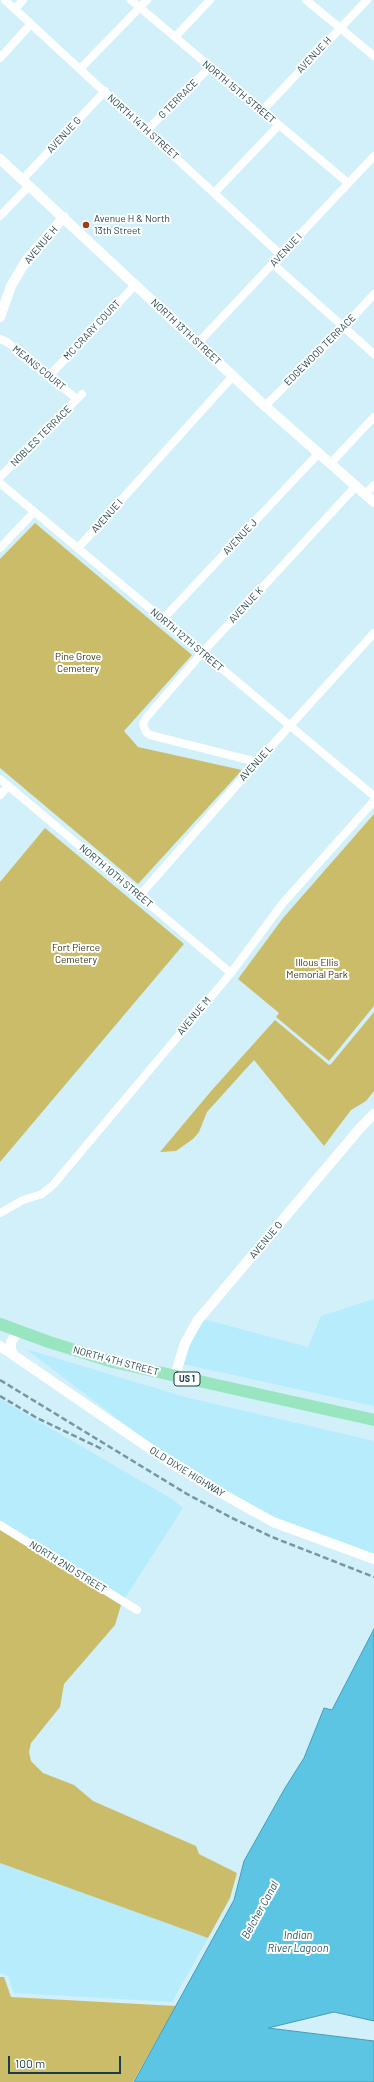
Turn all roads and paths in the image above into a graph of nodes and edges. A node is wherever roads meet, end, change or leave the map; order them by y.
1 (5, 0) edge
2 (23, 0) edge
3 (131, 0) edge
4 (148, 0) edge
5 (210, 0) edge
6 (306, 0) edge
7 (367, 0) edge
8 (140, 8) junction
9 (14, 9) junction
10 (31, 24) junction
11 (340, 28) junction
12 (175, 37) junction
13 (374, 56) edge
14 (0, 58) edge
15 (210, 67) junction
16 (80, 69) junction
17 (105, 91) junction
18 (262, 112) junction
19 (279, 125) junction
20 (147, 130) junction
21 (374, 156) edge
22 (0, 159) edge
23 (26, 183) junction
24 (348, 183) junction
25 (215, 192) junction
26 (0, 216) edge
27 (64, 217) junction
28 (281, 254) junction
29 (273, 264) junction
30 (136, 284) junction
31 (374, 294) edge
32 (0, 317) edge
33 (343, 328) junction
34 (0, 339) edge
35 (198, 343) junction
36 (374, 354) edge
37 (49, 376) junction
38 (233, 376) junction
39 (80, 397) joint
40 (265, 406) junction
41 (374, 417) edge
42 (318, 454) junction
43 (330, 464) junction
44 (0, 477) edge
45 (0, 483) edge
46 (374, 485) edge
47 (356, 486) junction
48 (365, 495) junction
49 (374, 502) edge
50 (34, 512) junction
51 (0, 548) edge
52 (78, 548) junction
53 (162, 620) junction
54 (374, 633) edge
55 (202, 653) junction
56 (290, 725) junction
57 (257, 762) junction
58 (0, 780) edge
59 (8, 786) junction
60 (0, 795) edge
61 (374, 796) edge
62 (374, 801) edge
63 (140, 895) junction
64 (231, 973) junction
65 (374, 1114) edge
66 (0, 1213) edge
67 (0, 1324) edge
68 (18, 1331) junction
69 (0, 1346) edge
70 (15, 1357) junction
71 (175, 1376) junction
72 (374, 1420) edge
73 (0, 1525) edge
74 (374, 1559) edge
75 (137, 1610) dead end

1 - 9 street, NORTH 14TH STREET
2 - 9 street
3 - 8 street, NORTH 15TH STREET
4 - 8 street
5 - 12 street
6 - 11 street
7 - 11 street, AVENUE H
8 - 12 street, NORTH 15TH STREET
8 - 16 street
9 - 10 street, NORTH 14TH STREET
10 - 14 street
10 - 16 street, NORTH 14TH STREET
11 - 13 street
11 - 18 street, AVENUE H
12 - 15 street, NORTH 15TH STREET
15 - 18 street, NORTH 15TH STREET
15 - 20 street, G TERRACE
16 - 17 street, NORTH 14TH STREET
17 - 20 street, NORTH 14TH STREET
17 - 23 street, AVENUE G
18 - 19 street, NORTH 15TH STREET
19 - 24 street, NORTH 15TH STREET
19 - 25 street
20 - 25 street, NORTH 14TH STREET
21 - 24 street, AVENUE I
22 - 23 street, NORTH 13TH STREET
23 - 26 street, AVENUE G
23 - 27 street, NORTH 13TH STREET
24 - 28 street, AVENUE I
25 - 28 street, NORTH 14TH STREET
27 - 30 street, NORTH 13TH STREET
27 - 32 street, AVENUE H
28 - 29 street, AVENUE I
29 - 33 street
29 - 35 street, AVENUE I
30 - 35 street, NORTH 13TH STREET
30 - 37 street, MC CRARY COURT
31 - 33 street, EDGEWOOD TERRACE
33 - 36 street
33 - 40 street, EDGEWOOD TERRACE
34 - 37 street, MEANS COURT
35 - 38 street, NORTH 13TH STREET
37 - 39 street, MEANS COURT
38 - 40 street, NORTH 13TH STREET
38 - 52 street, AVENUE I
39 - 44 street, NOBLES TERRACE
40 - 42 street, NORTH 13TH STREET
41 - 43 street
42 - 43 street, NORTH 13TH STREET
42 - 53 street, AVENUE J
43 - 47 street, NORTH 13TH STREET
45 - 50 street, NORTH 12TH STREET
46 - 48 street
47 - 48 street, NORTH 13TH STREET
47 - 55 street, AVENUE K
48 - 49 street, NORTH 13TH STREET
50 - 51 street
50 - 52 street, NORTH 12TH STREET
52 - 53 street, NORTH 12TH STREET
53 - 55 street, NORTH 12TH STREET
54 - 56 street, AVENUE L
55 - 56 street, NORTH 12TH STREET
55 - 57 street, AVENUE K
56 - 57 street, AVENUE L
56 - 61 street, NORTH 12TH STREET
57 - 63 street, AVENUE L
58 - 59 street, NORTH 10TH STREET
59 - 60 street
59 - 63 street, NORTH 10TH STREET
62 - 64 street, AVENUE M
63 - 64 street, NORTH 10TH STREET
64 - 66 street, AVENUE M
65 - 71 street, AVENUE O
67 - 68 main road, NORTH 4TH STREET / US 1
68 - 70 street
68 - 71 main road, NORTH 4TH STREET / US 1
69 - 70 street, OLD DIXIE HIGHWAY
70 - 74 street, OLD DIXIE HIGHWAY
71 - 72 main road, NORTH 4TH STREET / US 1
73 - 75 street, NORTH 2ND STREET

